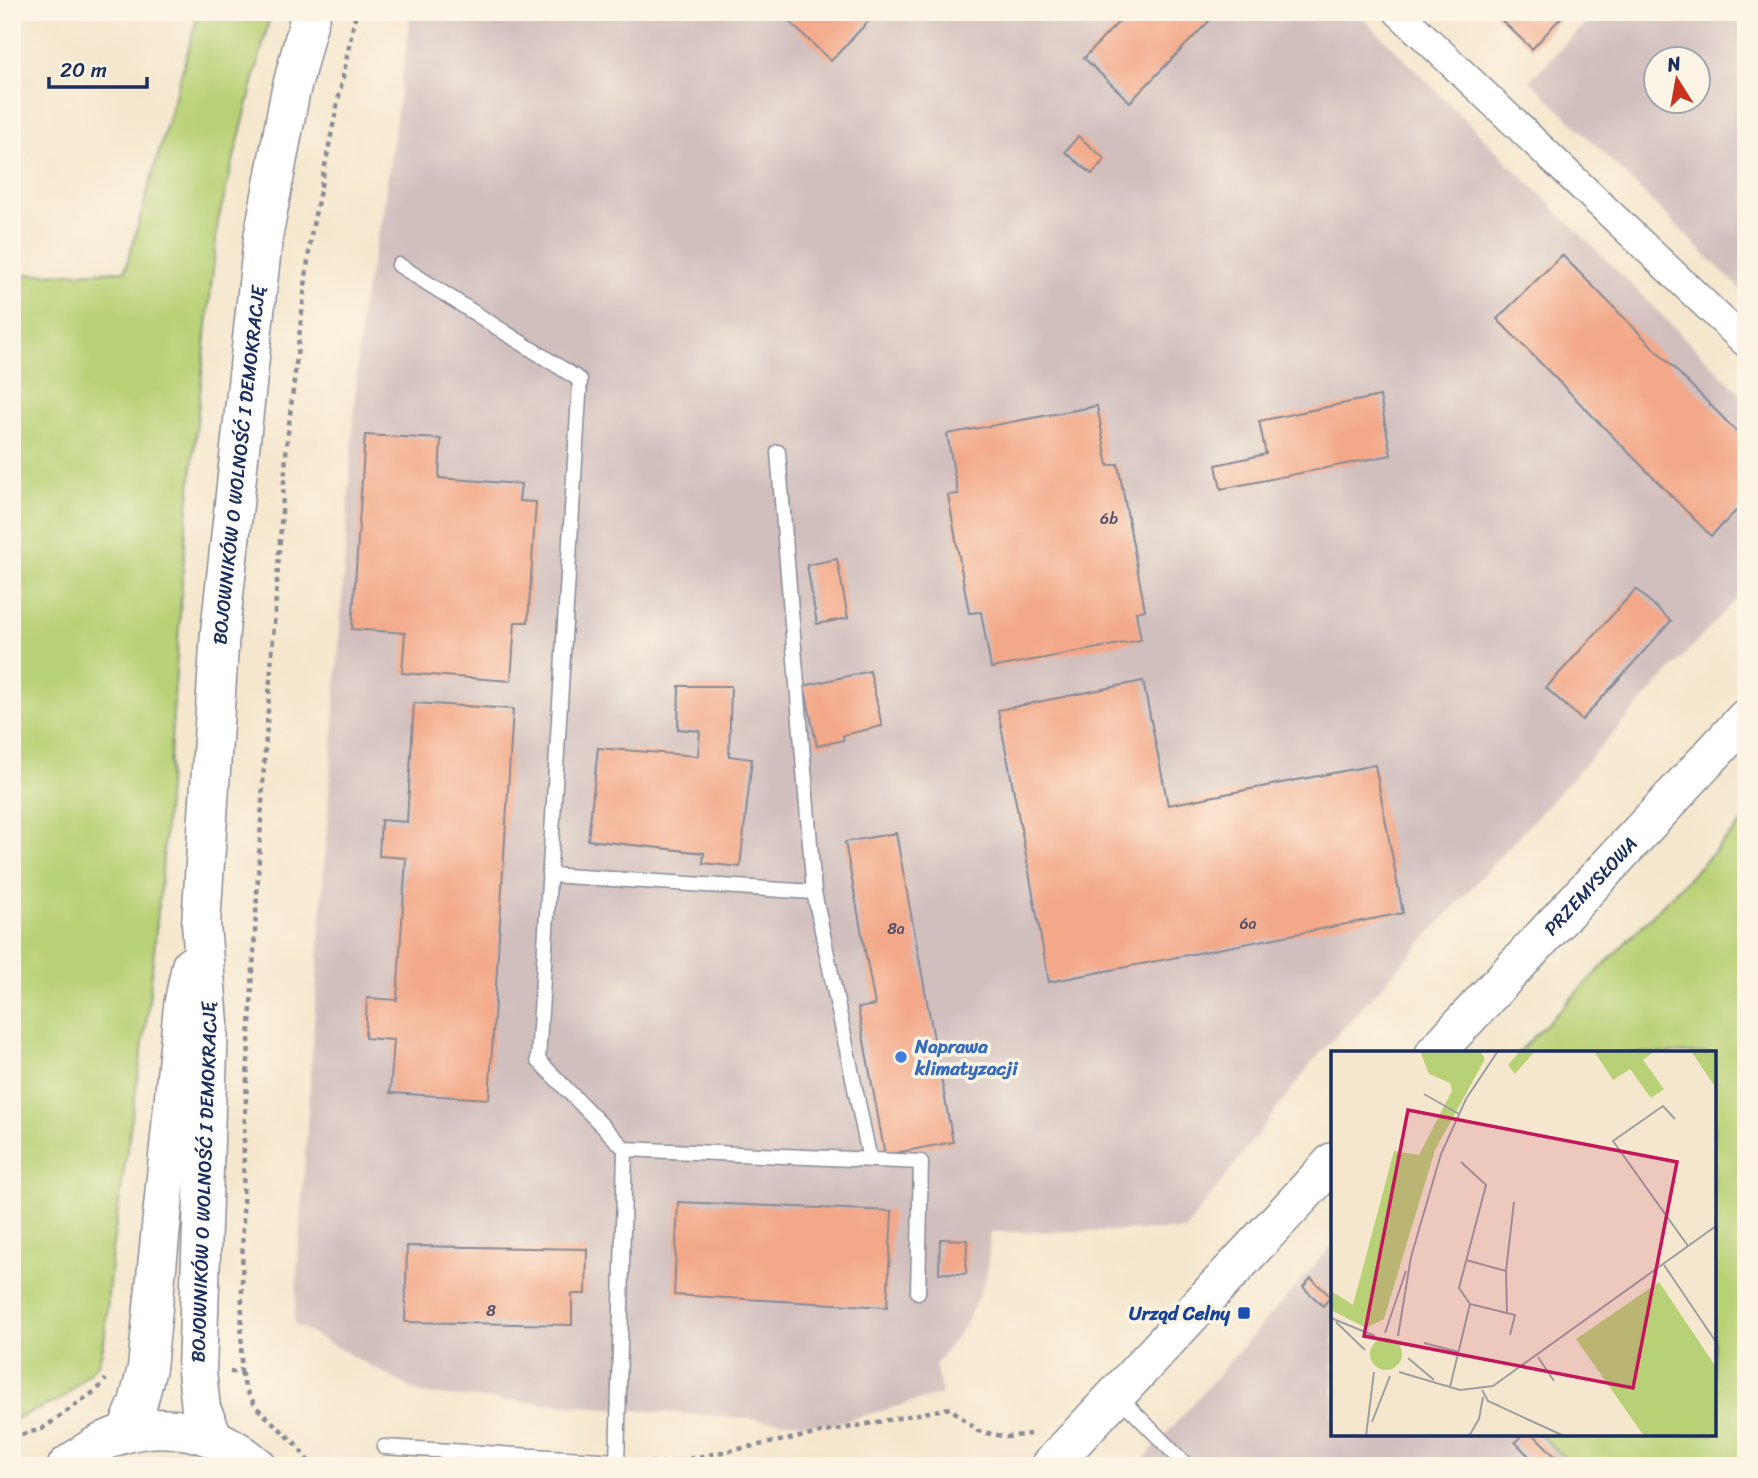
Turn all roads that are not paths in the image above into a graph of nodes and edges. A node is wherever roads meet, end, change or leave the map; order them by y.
1 (311, 12) edge
2 (1398, 12) edge
3 (399, 265) dead end
4 (1746, 343) edge
5 (778, 452) dead end
6 (1746, 718) edge
7 (549, 875) junction
8 (814, 892) junction
9 (201, 924) junction
10 (1437, 1051) edge
11 (625, 1149) junction
12 (870, 1160) junction
13 (1331, 1164) edge
14 (918, 1292) dead end
15 (1116, 1395) junction
16 (126, 1433) junction
17 (214, 1438) junction
18 (384, 1447) dead end
19 (1044, 1449) edge
20 (617, 1463) edge
21 (67, 1466) edge
22 (257, 1466) edge
23 (1187, 1466) edge

1 - 9 main road, BOJOWNIKÓW O WOLNOŚĆ I DEMOKRACJĘ
2 - 4 street
3 - 7 lane
5 - 8 lane
6 - 10 main road, PRZEMYSŁOWA
7 - 8 lane
7 - 11 lane
8 - 12 lane
9 - 16 main road, BOJOWNIKÓW O WOLNOŚĆ I DEMOKRACJĘ
9 - 17 main road, BOJOWNIKÓW O WOLNOŚĆ I DEMOKRACJĘ
11 - 12 lane
11 - 20 lane
12 - 14 lane
13 - 15 main road
15 - 19 main road
15 - 23 lane
16 - 17 main road
16 - 21 main road
17 - 22 main road
18 - 20 lane

